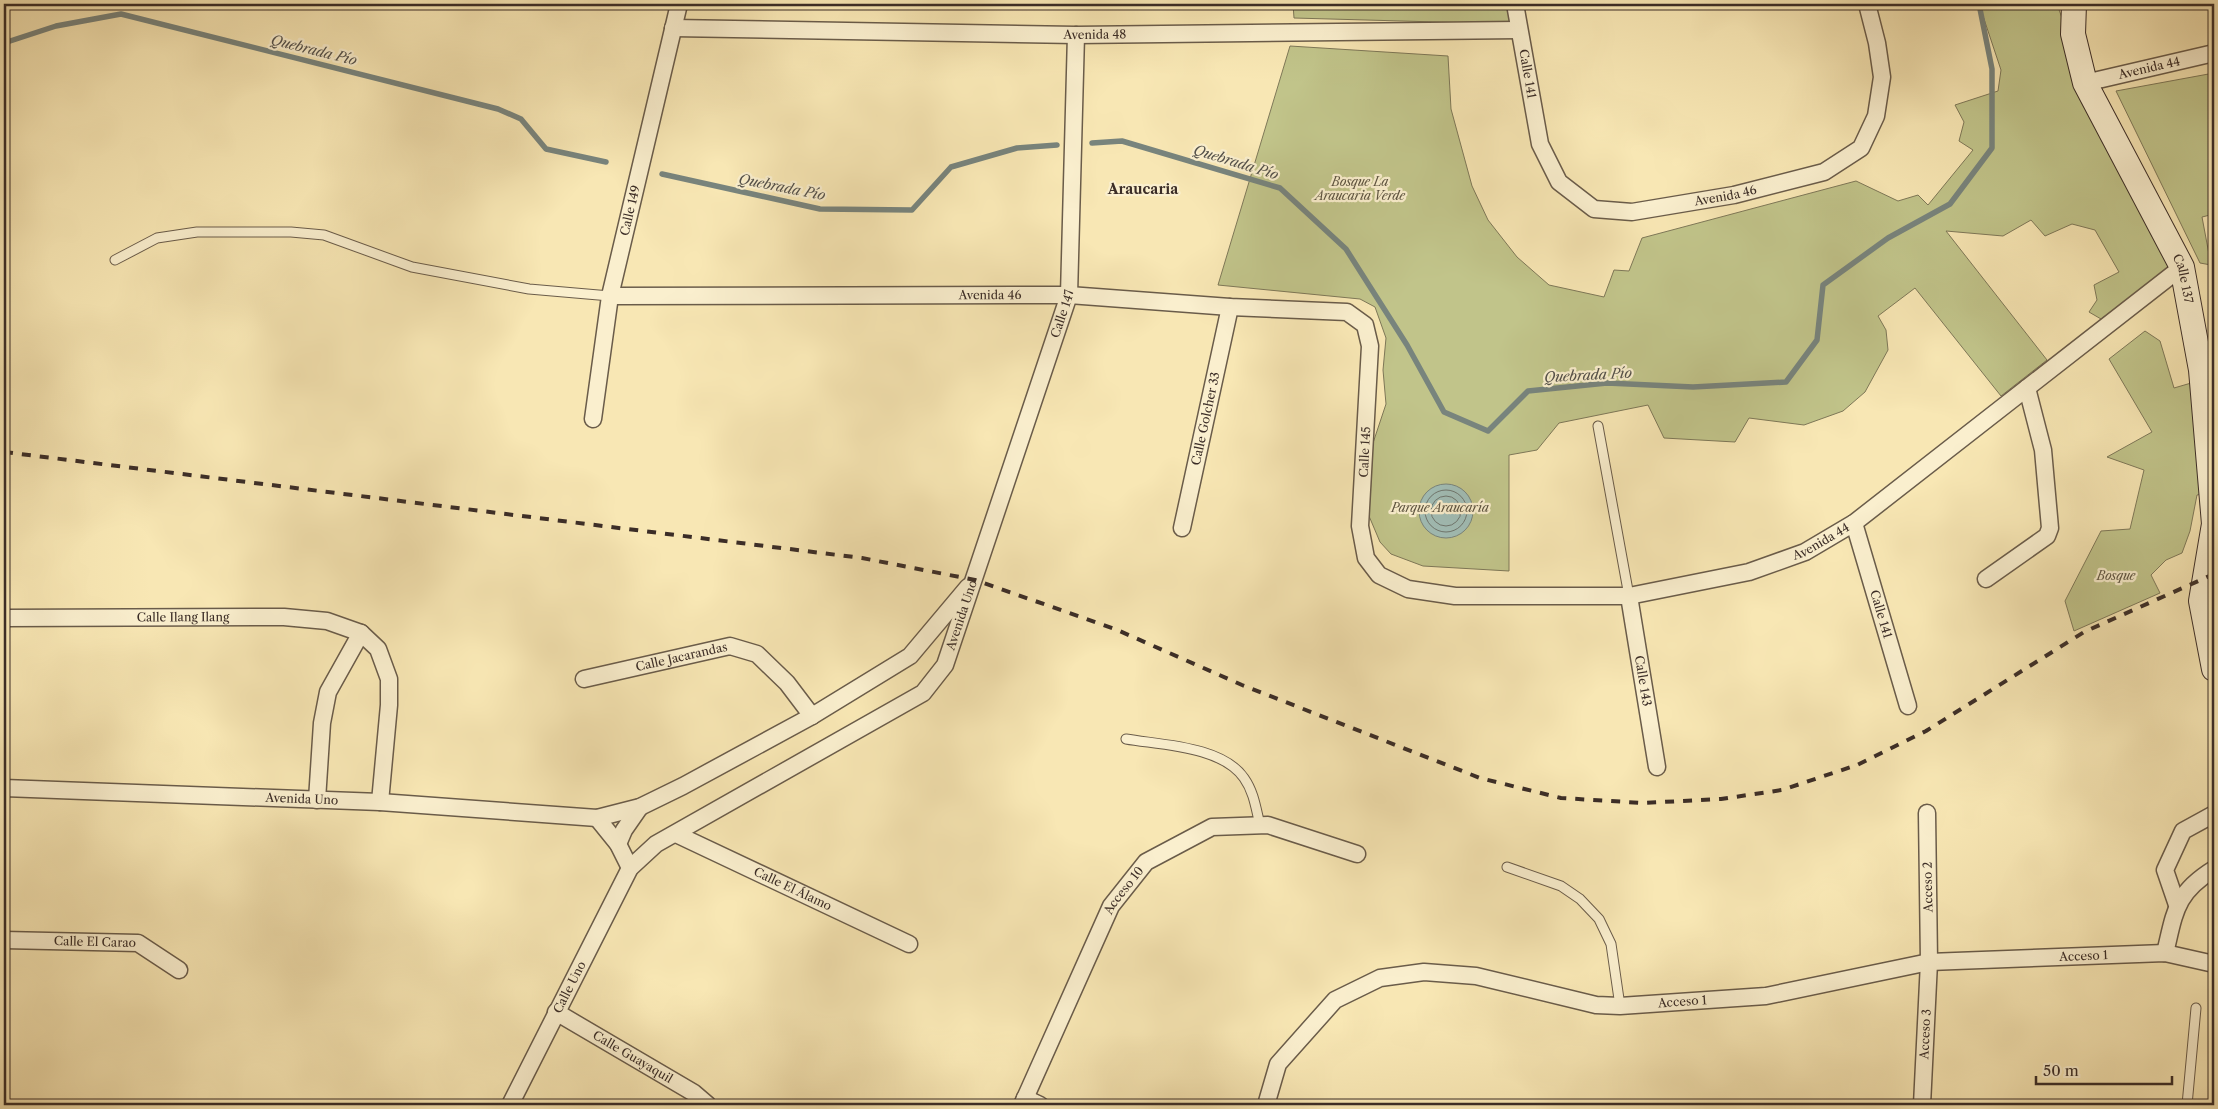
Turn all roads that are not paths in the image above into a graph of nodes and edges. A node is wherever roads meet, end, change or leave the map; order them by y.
1 (679, 4) edge
2 (1514, 4) edge
3 (1867, 4) edge
4 (2074, 4) edge
5 (673, 28) junction
6 (1519, 30) junction
7 (1076, 35) junction
8 (2214, 54) edge
9 (2085, 83) junction
10 (1540, 144) joint
11 (116, 260) dead end
12 (2182, 267) junction
13 (1069, 295) junction
14 (610, 296) junction
15 (1230, 308) junction
16 (1365, 325) joint
17 (2208, 369) edge
18 (2026, 388) junction
19 (594, 419) dead end
20 (1598, 426) dead end
21 (2213, 492) edge
22 (1854, 523) junction
23 (1182, 528) dead end
24 (1379, 575) joint
25 (1986, 579) dead end
26 (975, 580) junction
27 (1628, 596) junction
28 (4, 618) edge
29 (361, 632) junction
30 (2214, 669) edge
31 (584, 679) dead end
32 (1908, 706) dead end
33 (812, 716) junction
34 (1126, 739) dead end
35 (1657, 767) dead end
36 (4, 788) edge
37 (317, 800) junction
38 (380, 802) junction
39 (640, 807) junction
40 (1927, 813) dead end
41 (2214, 814) edge
42 (597, 818) junction
43 (1260, 825) junction
44 (676, 834) junction
45 (656, 844) junction
46 (619, 847) junction
47 (1357, 854) dead end
48 (1507, 867) dead end
49 (630, 868) junction
50 (2214, 869) edge
51 (2176, 905) junction
52 (4, 940) edge
53 (909, 944) dead end
54 (2165, 953) junction
55 (1929, 962) junction
56 (2214, 964) edge
57 (179, 970) dead end
58 (1620, 1006) junction
59 (2196, 1008) dead end
60 (556, 1012) junction
61 (1023, 1102) edge
62 (510, 1105) edge
63 (708, 1105) edge
64 (1040, 1105) edge
65 (1266, 1105) edge
66 (1922, 1105) edge
67 (2187, 1105) edge

1 - 5 street, Calle 149
2 - 6 street, Calle 141
3 - 10 street, Avenida 46
4 - 9 street, Calle 137
5 - 7 street, Avenida 48
5 - 14 street, Calle 149
6 - 7 street, Avenida 48
6 - 10 street, Calle 141
7 - 13 street, Calle 147
8 - 9 street, Avenida 44
9 - 12 street, Calle 137
11 - 14 lane
12 - 17 street, Calle 137
12 - 18 street, Avenida 44
13 - 14 street, Avenida 46
13 - 15 street, Avenida 46
13 - 26 street, Calle 147
14 - 19 street, Calle 149
15 - 16 street, Avenida 46
15 - 23 street, Calle Golcher 33
16 - 24 street, Calle 145
17 - 21 street, Calle 137
18 - 22 street, Avenida 44
18 - 25 street
20 - 27 lane
21 - 30 street, Calle 137
22 - 27 street, Avenida 44
22 - 32 street, Calle 141
24 - 27 street, Avenida 44
26 - 33 street, Avenida Uno
26 - 44 street, Avenida Uno
27 - 35 street, Calle 143
28 - 29 street, Calle Ilang Ilang
29 - 37 street
29 - 38 street, Calle Ilang Ilang
31 - 33 street, Calle Jacarandas
33 - 39 street, Avenida Uno
34 - 43 lane
36 - 37 street, Avenida Uno
37 - 38 street, Avenida Uno
38 - 42 street, Avenida Uno
39 - 42 street, Avenida Uno
39 - 46 street
40 - 55 street, Acceso 2
41 - 51 street
42 - 46 street
43 - 47 street, Acceso 10
43 - 61 street, Acceso 10
44 - 45 street, Avenida Uno
44 - 53 street, Calle El Álamo
45 - 46 street
45 - 49 street, Avenida Uno
46 - 49 street
48 - 58 lane
49 - 60 street, Calle Uno
50 - 51 street
51 - 54 street
52 - 57 street, Calle El Carao
54 - 55 street, Acceso 1
54 - 56 street, Acceso 1
55 - 58 street, Acceso 1
55 - 66 street, Acceso 3
58 - 65 street, Acceso 1
59 - 67 lane
60 - 62 street, Calle Uno
60 - 63 street, Calle Guayaquil
61 - 64 street

